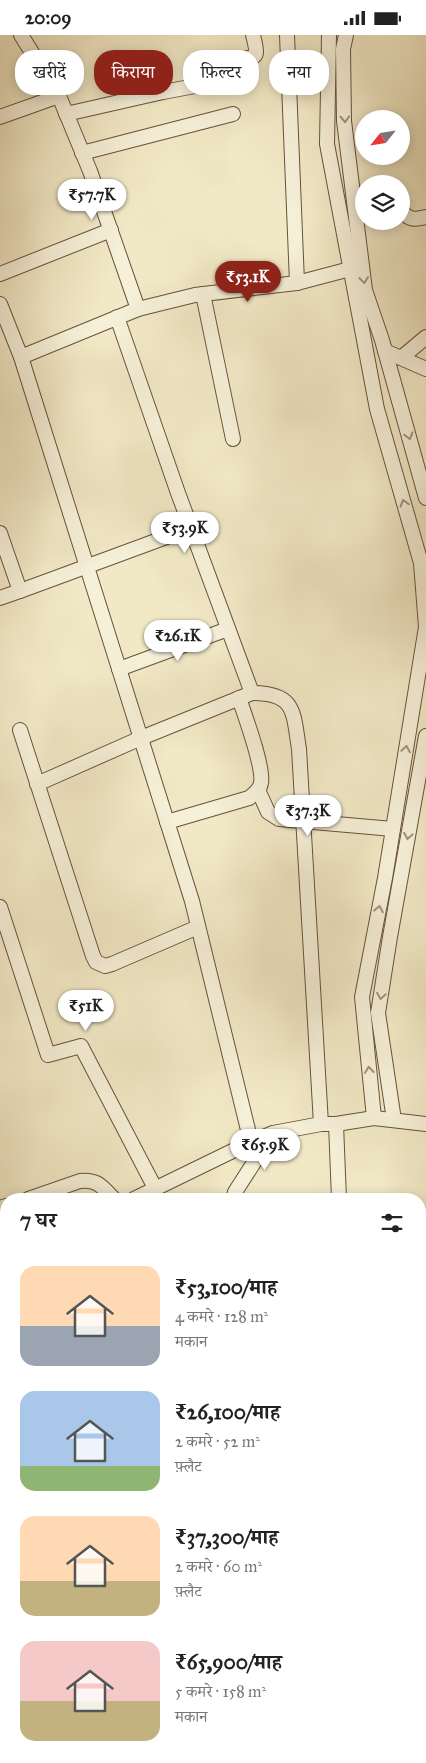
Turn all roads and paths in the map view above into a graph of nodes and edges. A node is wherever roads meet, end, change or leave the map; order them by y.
1 (21, 35) edge
2 (253, 35) edge
3 (287, 35) edge
4 (329, 35) edge
5 (346, 35) edge
6 (59, 96) junction
7 (66, 114) junction
8 (233, 115) dead end
9 (0, 117) edge
10 (82, 153) junction
11 (355, 175) edge
12 (426, 217) edge
13 (410, 218) edge
14 (111, 230) junction
15 (362, 230) edge
16 (350, 269) junction
17 (0, 274) edge
18 (297, 283) junction
19 (203, 294) junction
20 (0, 304) edge
21 (138, 309) junction
22 (118, 317) junction
23 (426, 337) edge
24 (385, 351) junction
25 (21, 357) junction
26 (401, 358) junction
27 (426, 369) edge
28 (233, 439) dead end
29 (426, 498) edge
30 (191, 528) junction
31 (0, 533) edge
32 (86, 566) junction
33 (20, 591) junction
34 (0, 597) edge
35 (228, 629) junction
36 (119, 669) junction
37 (246, 696) junction
38 (20, 730) dead end
39 (426, 737) edge
40 (141, 738) junction
41 (37, 784) junction
42 (258, 790) junction
43 (167, 822) junction
44 (304, 822) junction
45 (393, 829) junction
46 (0, 907) edge
47 (198, 927) junction
48 (374, 1118) junction
49 (394, 1120) junction
50 (321, 1123) junction
51 (336, 1124) junction
52 (426, 1124) edge
53 (273, 1133) junction
54 (250, 1142) junction
55 (155, 1188) junction
56 (45, 1193) edge
57 (108, 1193) edge
58 (145, 1193) edge
59 (235, 1193) edge
60 (339, 1193) edge

1 - 6 street
2 - 7 street
3 - 18 street
4 - 16 street
5 -> 11 street
6 - 7 street
6 - 9 street
7 - 10 street
8 - 10 street
10 - 14 street
12 - 13 street
14 - 17 street
14 - 21 street
15 -> 24 street
16 - 18 street
45 -> 16 street
18 - 19 street
19 - 21 street
19 - 28 street
20 - 25 street
21 - 22 street
22 - 25 street
22 - 30 street
23 - 26 street
24 - 26 street
24 -> 29 street
25 - 32 street
26 - 27 street
30 - 32 street
30 - 35 street
31 - 33 street
32 - 33 street
32 - 36 street
33 - 34 street
35 - 36 street
35 - 37 street
36 - 40 street
37 - 40 street
37 - 42 street
37 - 44 street
38 - 41 street
39 -> 49 street
40 - 41 street
40 - 43 street
41 - 47 street
42 - 43 street
42 - 44 street
43 - 47 street
44 - 45 street
44 - 50 street
48 -> 45 street
46 - 55 street
47 - 54 street
48 - 49 street
48 - 51 street
49 - 52 street
50 - 51 street
50 - 53 street
51 - 60 street
53 - 54 street
53 - 59 street
54 - 55 street
55 - 58 street
56 - 57 street

